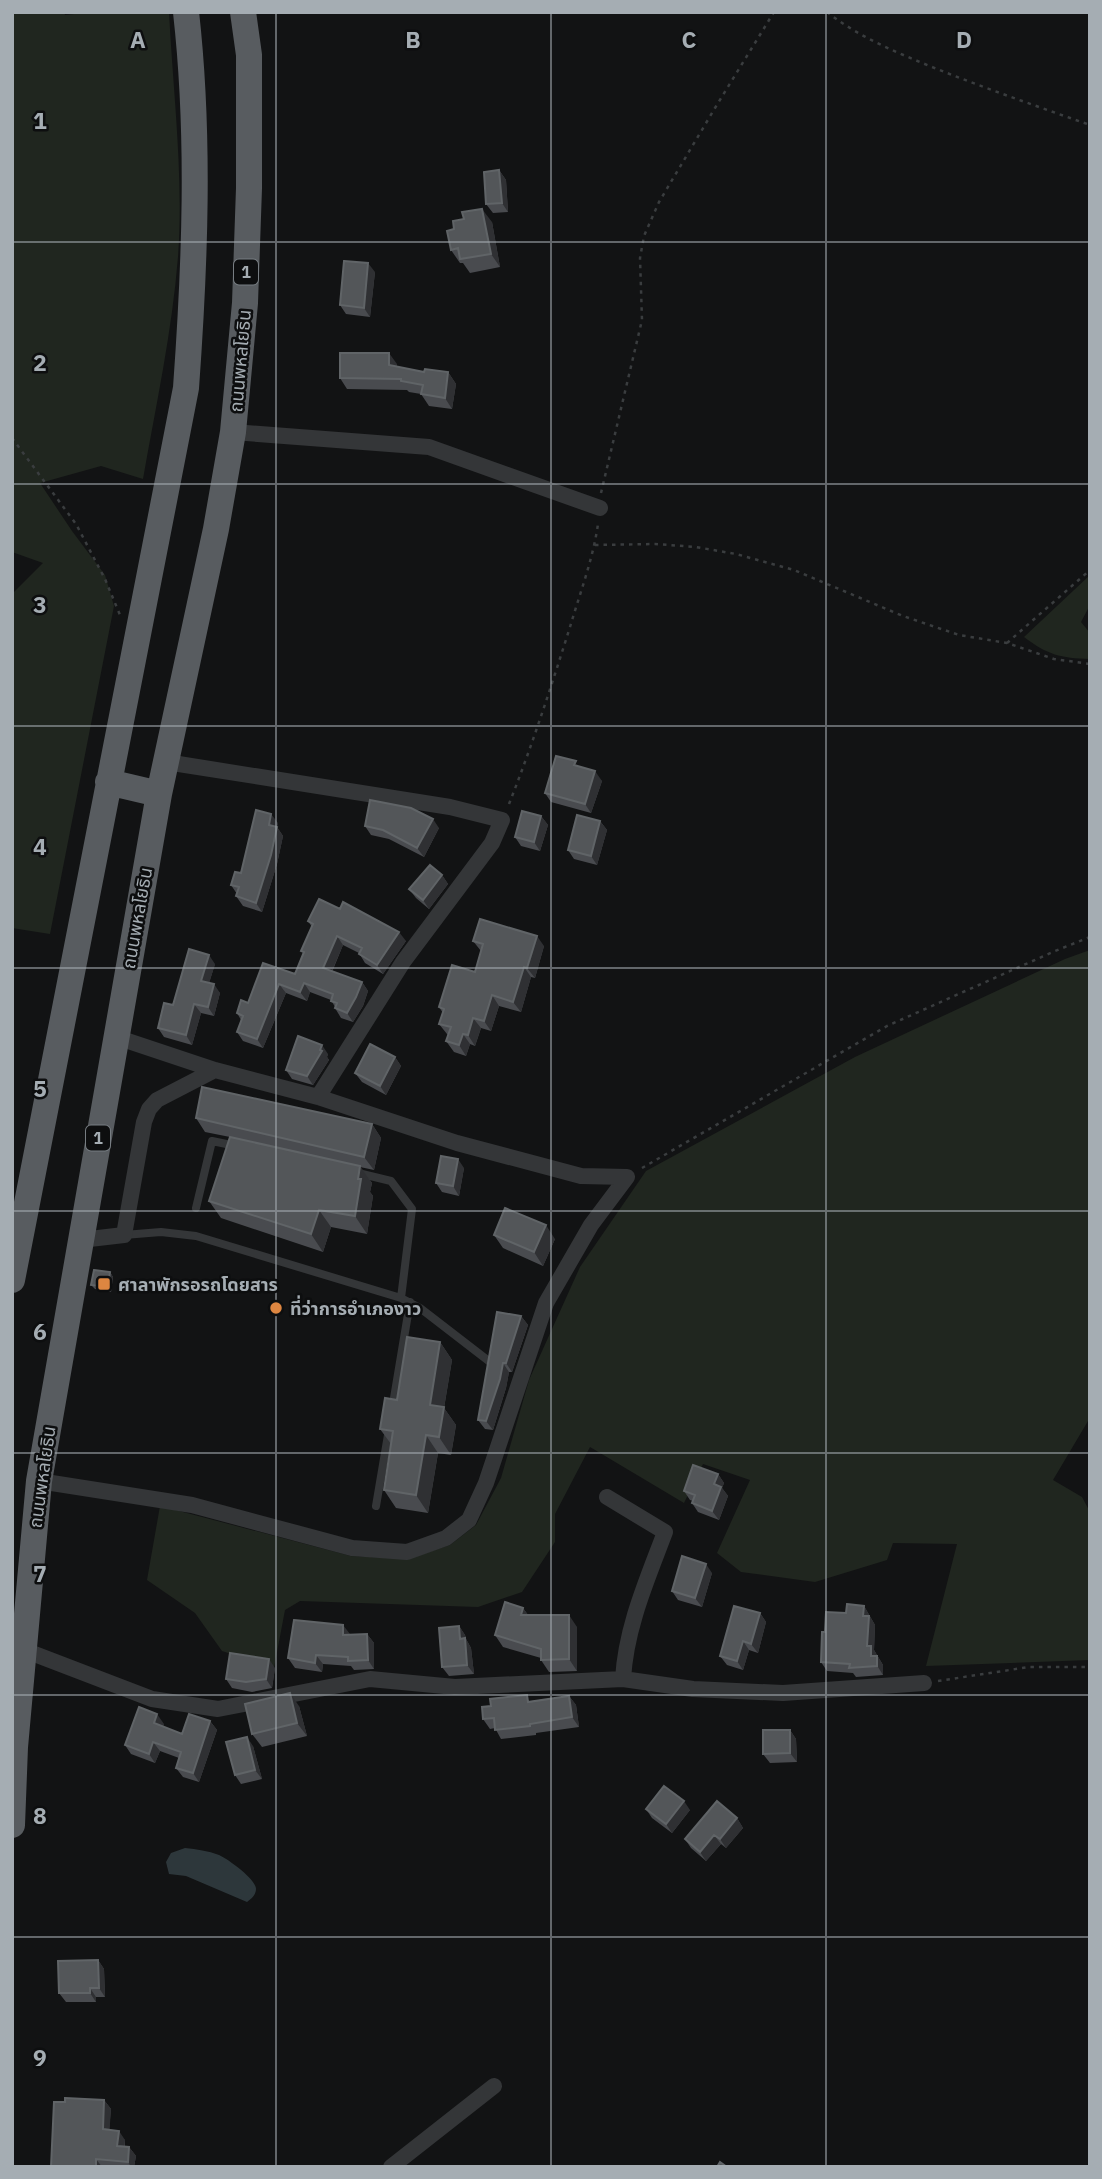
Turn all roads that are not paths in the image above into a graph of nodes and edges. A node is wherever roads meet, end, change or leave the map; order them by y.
1 (186, 12) edge
2 (243, 12) edge
3 (233, 432) junction
4 (600, 508) road end
5 (166, 762) junction
6 (108, 782) junction
7 (159, 794) junction
8 (116, 1037) junction
9 (215, 1070) junction
10 (318, 1097) junction
11 (250, 1149) edge
12 (352, 1172) edge
13 (196, 1208) dead end
14 (124, 1235) junction
15 (81, 1240) junction
16 (12, 1280) edge
17 (401, 1298) junction
18 (410, 1302) junction
19 (491, 1362) edge
20 (39, 1481) junction
21 (607, 1497) dead end
22 (376, 1506) dead end
23 (24, 1650) junction
24 (623, 1679) junction
25 (925, 1683) road end
26 (12, 1825) edge
27 (494, 2086) dead end
28 (391, 2167) edge

1 - 6 highway
2 - 3 highway, ถนนพหลโยธิน / 1
3 - 4 street
3 - 5 highway, ถนนพหลโยธิน / 1
5 - 7 highway, ถนนพหลโยธิน / 1
5 - 10 street
6 - 7 highway
6 - 16 highway
7 - 8 highway, ถนนพหลโยธิน / 1
8 - 9 street
8 - 15 highway, ถนนพหลโยธิน / 1
9 - 10 street
9 - 14 street
10 - 20 street
11 - 13 lane
12 - 17 lane
14 - 15 street
14 - 17 lane
15 - 20 highway, ถนนพหลโยธิน / 1
17 - 18 lane
18 - 19 lane
18 - 22 lane
20 - 23 highway, ถนนพหลโยธิน / 1
21 - 24 street
23 - 24 street
23 - 26 highway, ถนนพหลโยธิน / 1
24 - 25 street
27 - 28 street

